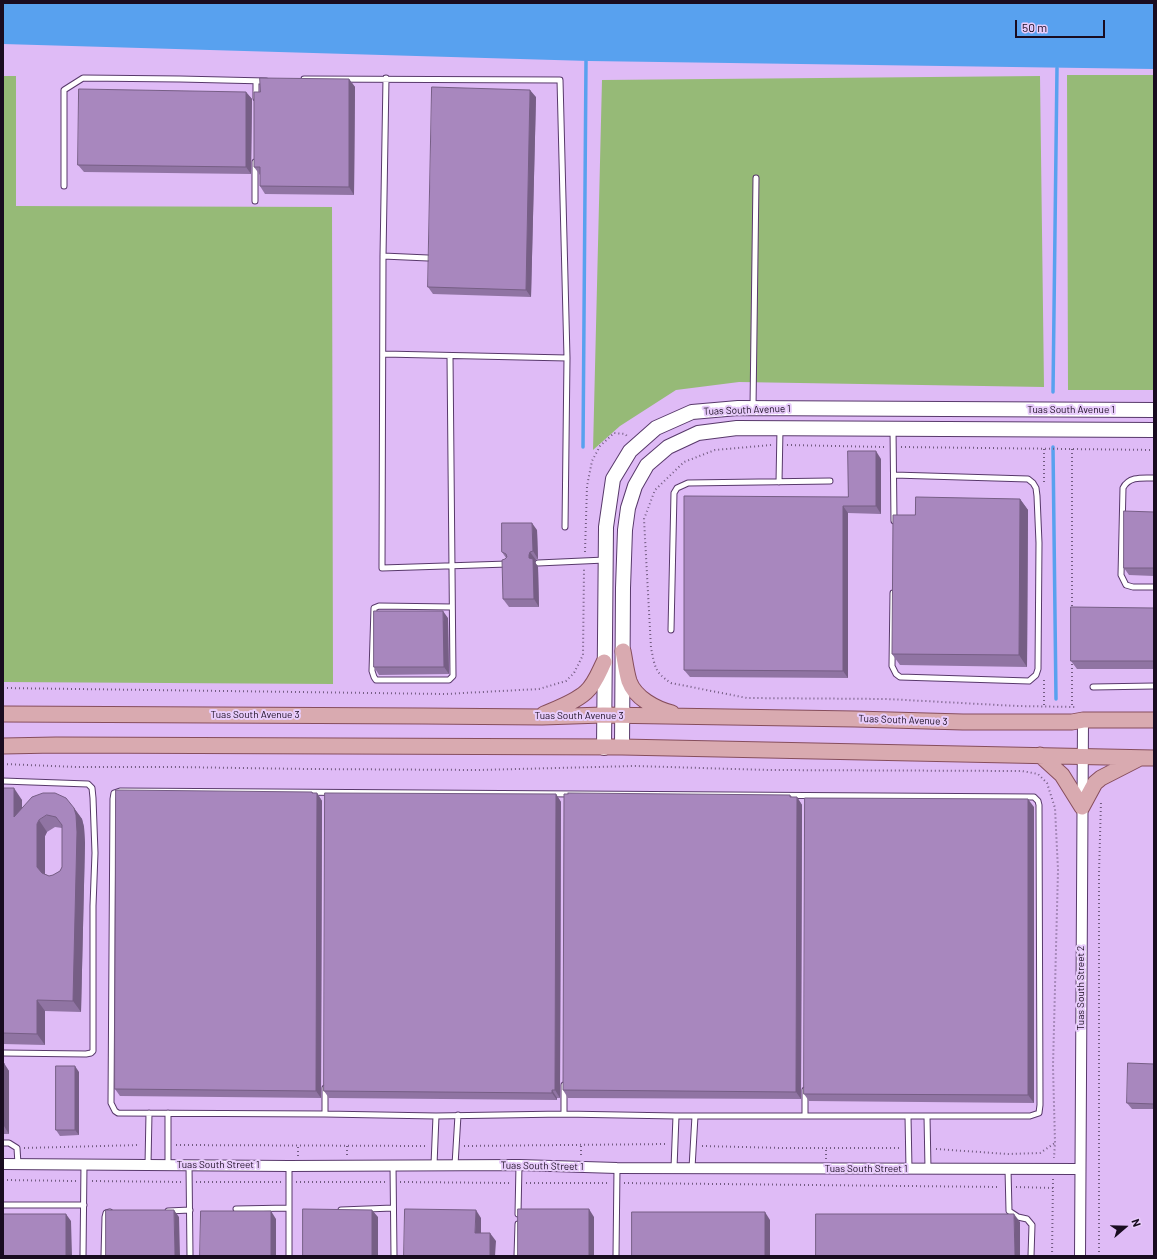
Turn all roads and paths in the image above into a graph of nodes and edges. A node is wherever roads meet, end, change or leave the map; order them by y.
1 (386, 78) junction
2 (301, 79) edge
3 (256, 81) junction
4 (271, 81) edge
5 (256, 105) edge
6 (256, 153) edge
7 (756, 178) dead end
8 (64, 186) dead end
9 (255, 201) dead end
10 (383, 256) junction
11 (428, 258) edge
12 (384, 354) junction
13 (450, 356) junction
14 (567, 358) junction
15 (753, 408) junction
16 (1154, 410) edge
17 (780, 428) junction
18 (893, 428) junction
19 (1154, 430) edge
20 (636, 445) junction
21 (1072, 449) dead end
22 (894, 475) junction
23 (1154, 478) edge
24 (830, 481) dead end
25 (779, 482) junction
26 (894, 523) edge
27 (565, 527) dead end
28 (605, 560) junction
29 (584, 561) junction
30 (538, 562) dead end
31 (508, 564) edge
32 (451, 565) junction
33 (893, 587) edge
34 (1154, 587) edge
35 (452, 607) junction
36 (1072, 613) edge
37 (671, 630) dead end
38 (623, 650) junction
39 (1072, 660) edge
40 (604, 662) junction
41 (660, 676) dead end
42 (1154, 686) edge
43 (1093, 687) dead end
44 (3, 688) edge
45 (1072, 707) junction
46 (3, 714) edge
47 (1081, 714) junction
48 (603, 715) junction
49 (540, 716) junction
50 (621, 716) junction
51 (685, 716) junction
52 (1154, 720) edge
53 (3, 746) edge
54 (622, 747) junction
55 (604, 748) junction
56 (1040, 755) junction
57 (1083, 756) junction
58 (1147, 758) edge
59 (3, 764) edge
60 (3, 781) edge
61 (326, 793) junction
62 (565, 794) junction
63 (806, 795) junction
64 (1101, 799) dead end
65 (326, 800) edge
66 (565, 802) edge
67 (806, 803) edge
68 (1082, 807) junction
69 (3, 1053) edge
70 (564, 1075) edge
71 (325, 1082) edge
72 (805, 1083) edge
73 (149, 1113) junction
74 (168, 1113) junction
75 (325, 1114) junction
76 (564, 1114) junction
77 (458, 1115) junction
78 (805, 1115) junction
79 (436, 1116) junction
80 (676, 1116) junction
81 (695, 1116) junction
82 (908, 1116) junction
83 (927, 1116) junction
84 (3, 1143) edge
85 (1055, 1143) junction
86 (675, 1144) junction
87 (148, 1145) junction
88 (168, 1145) junction
89 (693, 1145) junction
90 (434, 1146) junction
91 (456, 1146) junction
92 (17, 1148) junction
93 (908, 1148) junction
94 (928, 1148) junction
95 (3, 1164) edge
96 (18, 1164) junction
97 (84, 1164) junction
98 (148, 1165) junction
99 (168, 1165) junction
100 (189, 1165) junction
101 (434, 1165) junction
102 (454, 1165) junction
103 (519, 1165) junction
104 (289, 1166) junction
105 (393, 1166) junction
106 (617, 1168) junction
107 (674, 1168) junction
108 (692, 1168) junction
109 (909, 1168) junction
110 (928, 1169) junction
111 (1008, 1169) junction
112 (1054, 1169) junction
113 (1080, 1169) junction
114 (3, 1180) edge
115 (84, 1181) junction
116 (189, 1182) junction
117 (3, 1205) edge
118 (84, 1205) junction
119 (289, 1208) junction
120 (393, 1208) junction
121 (236, 1209) edge
122 (190, 1210) junction
123 (336, 1210) edge
124 (118, 1212) edge
125 (164, 1212) edge
126 (83, 1256) edge
127 (104, 1256) edge
128 (190, 1256) edge
129 (289, 1256) edge
130 (394, 1256) edge
131 (517, 1256) edge
132 (616, 1256) edge
133 (1031, 1256) edge
134 (1052, 1256) edge
135 (1080, 1256) edge
136 (1098, 1256) edge

1 - 2 lane
1 - 10 lane
1 - 14 lane
3 - 4 lane
3 - 5 lane
3 - 8 lane
6 - 9 lane
7 - 15 lane
10 - 11 lane
10 - 12 lane
12 - 13 lane
12 - 32 lane
13 - 14 lane
13 - 32 lane
14 - 27 lane
15 - 16 main road, Tuas South Avenue 1
15 - 20 main road, Tuas South Avenue 1
17 - 18 main road, Tuas South Avenue 1
17 - 25 lane
17 - 38 main road, Tuas South Avenue 1
18 - 19 main road, Tuas South Avenue 1
18 - 22 lane
20 - 28 main road, Tuas South Avenue 1
20 - 29 path
21 - 36 path
22 - 26 lane
22 - 33 lane
23 - 34 lane
24 - 25 lane
25 - 37 lane
28 - 29 lane
28 - 40 main road, Tuas South Avenue 1
29 - 30 lane
29 - 44 path
31 - 32 lane
32 - 35 lane
35 - 35 lane
38 - 50 main road, Tuas South Avenue 1
38 - 51 main road
39 - 45 path
40 - 48 main road, Tuas South Avenue 1
40 - 49 main road
41 - 45 path
42 - 43 lane
45 - 47 path
46 - 49 main road, Tuas South Avenue 3
47 - 51 main road, Tuas South Avenue 3
47 - 52 main road, Tuas South Avenue 3
47 - 57 street, Tuas South Street 2
48 - 49 main road, Tuas South Avenue 3
48 - 50 main road, Tuas South Avenue 3
48 - 55 main road, Tuas South Avenue 1
50 - 51 main road, Tuas South Avenue 3
50 - 54 main road, Tuas South Avenue 1
53 - 55 main road
54 - 55 main road
54 - 56 main road
56 - 57 main road
56 - 68 main road
57 - 58 main road
57 - 68 street, Tuas South Street 2
58 - 68 main road
59 - 85 path
60 - 69 lane
61 - 62 lane
61 - 65 lane
61 - 73 lane
62 - 63 lane
62 - 66 lane
63 - 67 lane
63 - 83 lane
64 - 136 path
68 - 113 street, Tuas South Street 2
70 - 76 lane
71 - 75 lane
72 - 78 lane
73 - 74 lane
73 - 87 lane
74 - 75 lane
74 - 88 lane
75 - 79 lane
76 - 77 lane
76 - 80 lane
77 - 79 lane
77 - 91 lane
78 - 81 lane
78 - 82 lane
79 - 90 lane
80 - 81 lane
80 - 86 lane
81 - 89 lane
82 - 83 lane
82 - 93 lane
83 - 94 lane
84 - 92 lane
85 - 94 path
85 - 112 path
86 - 91 path
86 - 107 lane
87 - 92 path
87 - 98 lane
88 - 90 path
88 - 99 lane
89 - 93 path
89 - 108 lane
90 - 101 lane
91 - 102 lane
92 - 96 lane
93 - 109 lane
94 - 110 lane
95 - 96 street, Tuas South Street 1
96 - 97 street, Tuas South Street 1
97 - 98 street, Tuas South Street 1
97 - 115 lane
98 - 99 street, Tuas South Street 1
99 - 100 street, Tuas South Street 1
100 - 104 street, Tuas South Street 1
100 - 116 lane
101 - 102 street, Tuas South Street 1
101 - 105 street, Tuas South Street 1
102 - 103 street, Tuas South Street 1
103 - 106 street, Tuas South Street 1
103 - 131 lane
104 - 105 street, Tuas South Street 1
104 - 119 lane
105 - 120 lane
106 - 107 street, Tuas South Street 1
106 - 132 lane
107 - 108 street, Tuas South Street 1
108 - 109 street, Tuas South Street 1
109 - 110 street, Tuas South Street 1
110 - 111 street, Tuas South Street 1
111 - 112 street, Tuas South Street 1
111 - 133 lane
112 - 113 street, Tuas South Street 1
112 - 134 path
113 - 135 street, Tuas South Street 2
114 - 115 path
115 - 116 path
115 - 118 lane
116 - 122 lane
117 - 118 lane
118 - 126 lane
119 - 121 lane
119 - 129 lane
120 - 123 lane
120 - 130 lane
122 - 125 lane
122 - 128 lane
124 - 127 lane

